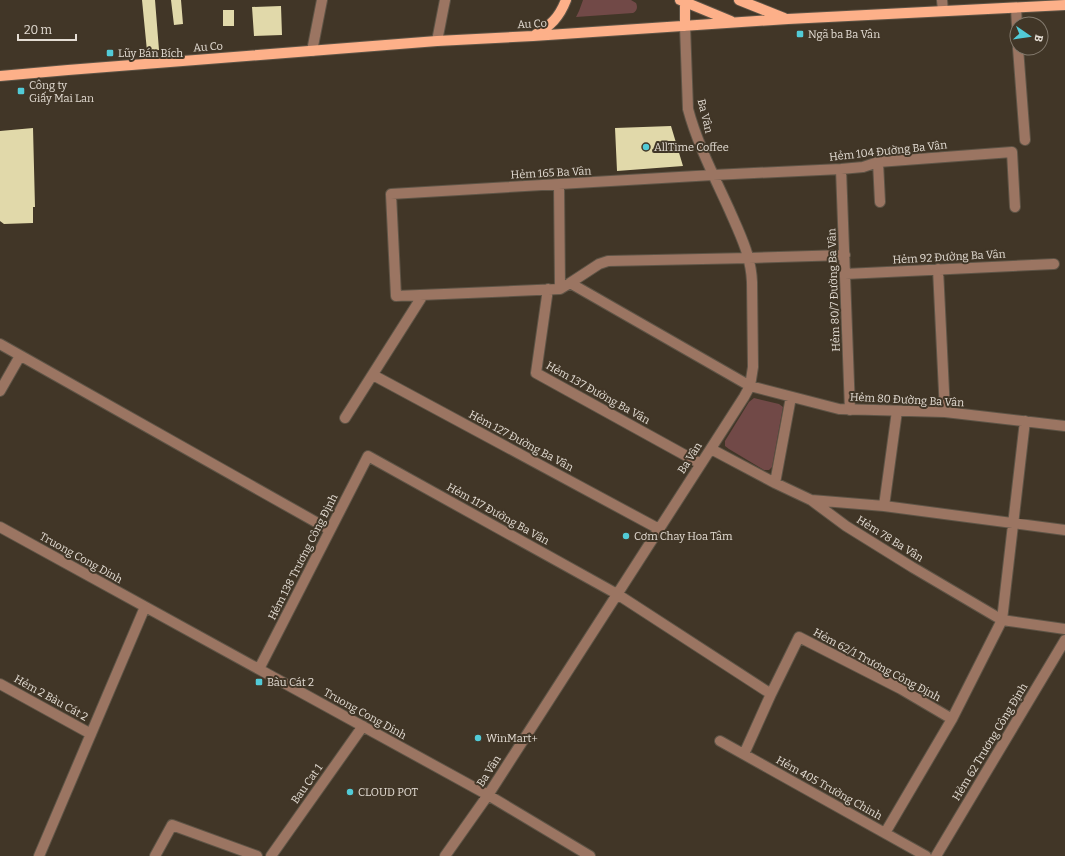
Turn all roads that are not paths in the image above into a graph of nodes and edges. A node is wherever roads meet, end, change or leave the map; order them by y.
1 (322, 0) edge
2 (445, 0) edge
3 (566, 0) edge
4 (739, 0) edge
5 (942, 0) edge
6 (683, 1) edge
7 (1065, 5) edge
8 (1016, 8) junction
9 (943, 11) junction
10 (1016, 16) edge
11 (788, 19) junction
12 (734, 23) junction
13 (685, 26) junction
14 (533, 36) junction
15 (437, 41) junction
16 (312, 51) junction
17 (1019, 56) edge
18 (0, 76) edge
19 (1025, 140) dead end
20 (878, 162) junction
21 (842, 169) junction
22 (713, 175) junction
23 (559, 184) junction
24 (880, 202) dead end
25 (1014, 207) dead end
26 (844, 255) junction
27 (749, 258) junction
28 (1054, 264) dead end
29 (938, 269) junction
30 (845, 274) junction
31 (570, 283) junction
32 (548, 289) junction
33 (560, 289) junction
34 (423, 295) junction
35 (0, 344) edge
36 (20, 356) junction
37 (373, 375) junction
38 (750, 386) junction
39 (0, 391) edge
40 (791, 397) junction
41 (850, 410) junction
42 (897, 411) junction
43 (945, 412) junction
44 (346, 418) dead end
45 (1025, 421) junction
46 (1065, 426) edge
47 (711, 449) junction
48 (368, 456) joint
49 (700, 464) junction
50 (775, 483) junction
51 (811, 500) junction
52 (884, 506) junction
53 (1013, 522) junction
54 (0, 527) edge
55 (659, 529) junction
56 (330, 530) junction
57 (1065, 530) edge
58 (617, 594) junction
59 (145, 607) junction
60 (1002, 620) junction
61 (1065, 629) edge
62 (1065, 640) edge
63 (259, 669) junction
64 (0, 684) edge
65 (771, 694) junction
66 (952, 719) junction
67 (363, 726) junction
68 (91, 734) junction
69 (720, 741) dead end
70 (744, 754) junction
71 (488, 795) junction
72 (885, 833) junction
73 (39, 856) edge
74 (155, 856) edge
75 (256, 856) edge
76 (271, 856) edge
77 (446, 856) edge
78 (590, 856) edge
79 (926, 856) edge
80 (936, 856) edge

1 - 16 street
2 - 15 street
3 - 14 main road
4 - 11 main road
5 - 9 street
6 - 12 main road
6 - 13 main road
7 - 8 main road, Au Co
8 - 9 main road, Au Co
8 - 10 street
9 - 11 main road, Au Co
11 - 12 main road, Au Co
12 - 13 main road, Au Co
13 - 14 main road, Au Co
13 - 22 street, Ba Vân
14 - 15 main road, Au Co
15 - 16 main road, Au Co
16 - 18 main road, Au Co
17 - 19 street
20 - 21 street, Hẻm 104 Đường Ba Vân
20 - 24 street
20 - 25 street, Hẻm 104 Đường Ba Vân
21 - 22 street, Hẻm 104 Đường Ba Vân
21 - 26 street, Hẻm 80/7 Đường Ba Vân
22 - 23 street, Hẻm 165 Ba Vân
22 - 27 street, Ba Vân
23 - 33 street
23 - 34 street, Hẻm 165 Ba Vân
26 - 27 street
26 - 30 street, Hẻm 80/7 Đường Ba Vân
27 - 31 street
27 - 38 street, Ba Vân
28 - 29 street, Hẻm 92 Đường Ba Vân
29 - 30 street, Hẻm 92 Đường Ba Vân
29 - 43 street
30 - 41 street, Hẻm 80/7 Đường Ba Vân
31 - 33 street
31 - 38 street, Hẻm 80 Đường Ba Vân
32 - 33 street
32 - 34 street
32 - 49 street, Hẻm 137 Đường Ba Vân
34 - 37 street
35 - 36 street
36 - 39 street
36 - 56 street
37 - 44 street
37 - 55 street, Hẻm 127 Đường Ba Vân
38 - 40 street, Hẻm 80 Đường Ba Vân
38 - 47 street, Ba Vân
40 - 41 street, Hẻm 80 Đường Ba Vân
40 - 50 street
41 - 42 street, Hẻm 80 Đường Ba Vân
42 - 43 street, Hẻm 80 Đường Ba Vân
42 - 52 street
43 - 45 street, Hẻm 80 Đường Ba Vân
45 - 46 street, Hẻm 80 Đường Ba Vân
45 - 53 street
47 - 49 street, Ba Vân
47 - 50 street, Hẻm 78 Ba Vân
48 - 56 street, Hẻm 138 Trương Công Định
48 - 58 street, Hẻm 117 Đường Ba Vân
49 - 55 street, Ba Vân
50 - 51 street, Hẻm 78 Ba Vân
51 - 52 street
51 - 60 street, Hẻm 78 Ba Vân
52 - 53 street
53 - 57 street
53 - 60 street
54 - 59 street, Truong Cong Dinh
55 - 58 street, Ba Vân
56 - 63 street, Hẻm 138 Trương Công Định
58 - 65 street, Hẻm 117 Đường Ba Vân
58 - 71 street, Ba Vân
59 - 63 street, Truong Cong Dinh
59 - 68 street
60 - 61 street, Hẻm 78 Ba Vân
60 - 66 street
62 - 80 street, Hẻm 62 Trương Công Định
63 - 67 street, Truong Cong Dinh
64 - 68 street, Hẻm 2 Bàu Cát 2
65 - 66 street, Hẻm 62/1 Trương Công Định
65 - 70 street, Hẻm 62/1 Trương Công Định
66 - 72 street
67 - 71 street, Truong Cong Dinh
67 - 76 street, Bau Cat 1
68 - 73 street
69 - 70 street, Hẻm 405 Trường Chinh
70 - 72 street, Hẻm 405 Trường Chinh
71 - 77 street, Ba Vân
71 - 78 street, Truong Cong Dinh
72 - 79 street, Hẻm 405 Trường Chinh
74 - 75 street

